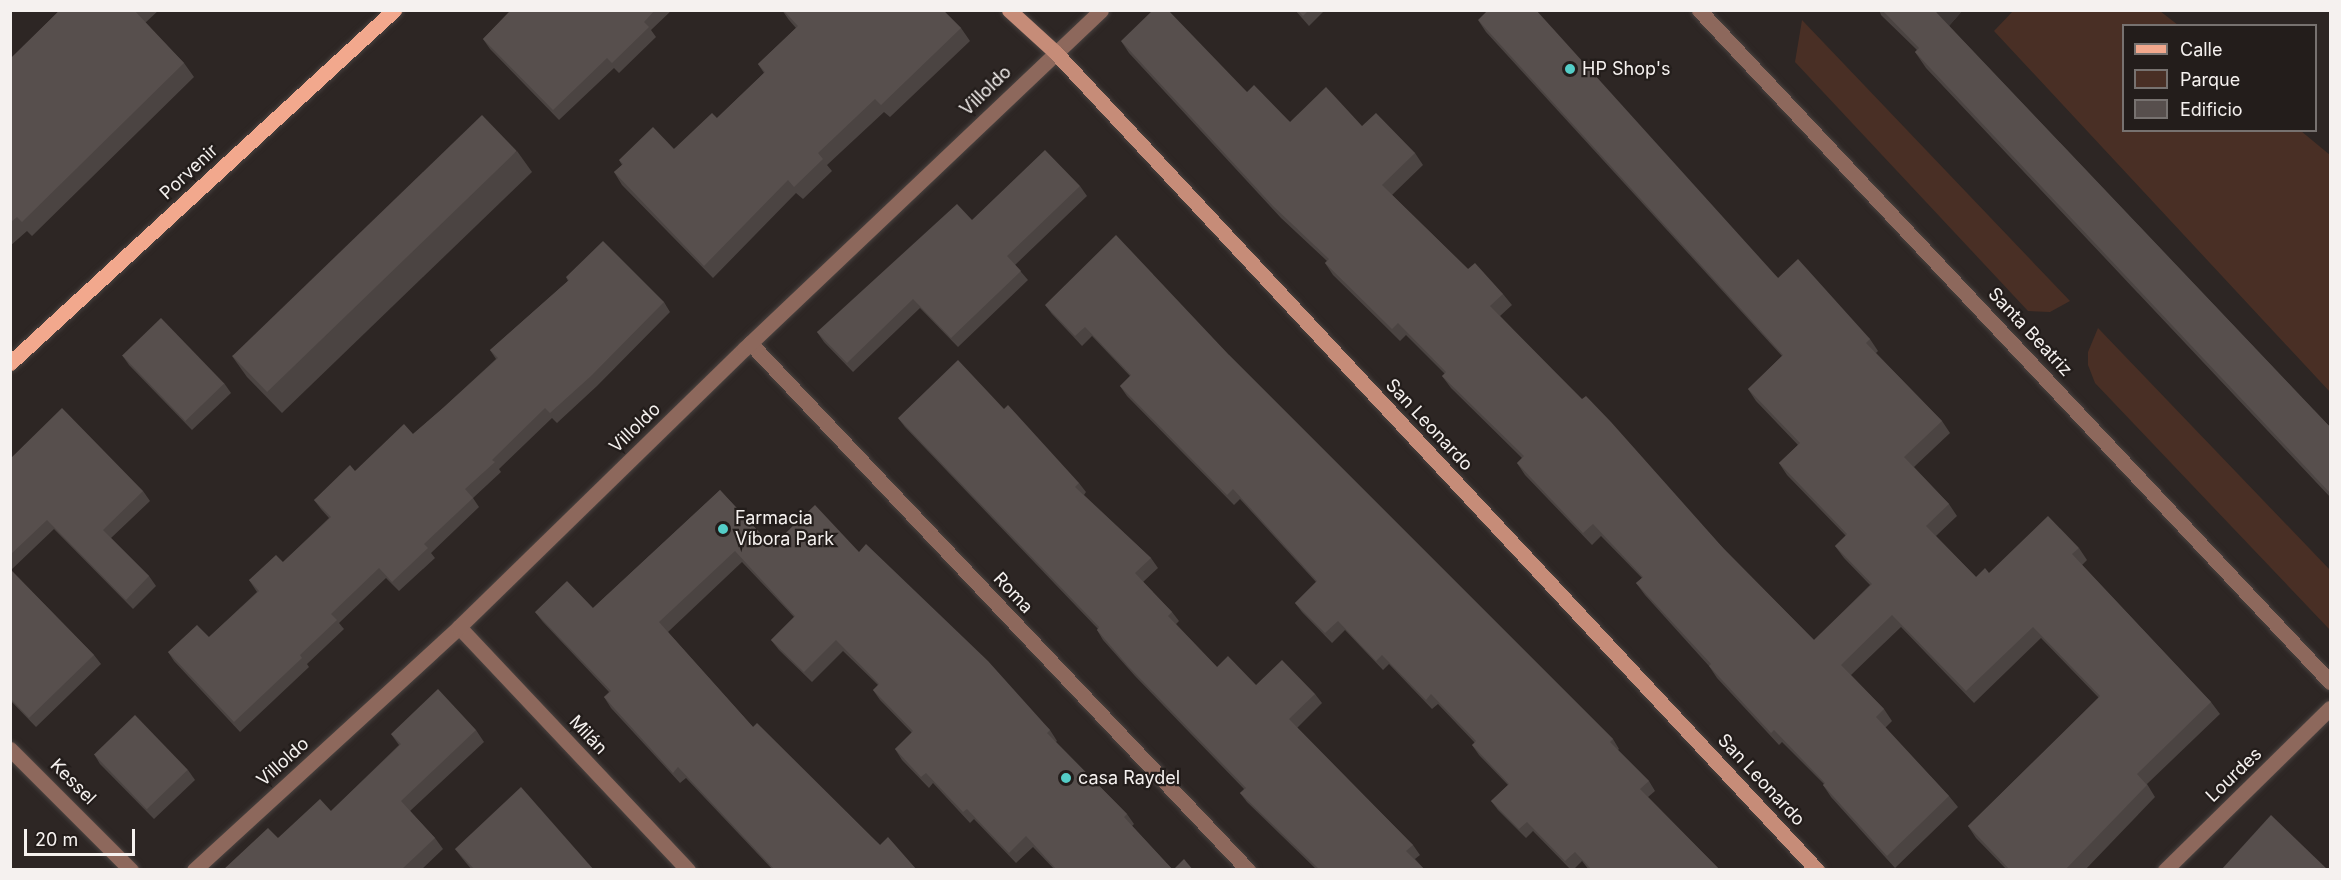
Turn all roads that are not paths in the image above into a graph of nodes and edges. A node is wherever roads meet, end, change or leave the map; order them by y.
1 (394, 10) edge
2 (1010, 10) edge
3 (1101, 10) edge
4 (1699, 10) edge
5 (1055, 52) junction
6 (750, 343) junction
7 (10, 363) edge
8 (459, 627) junction
9 (2331, 682) edge
10 (2331, 708) edge
11 (10, 749) edge
12 (131, 870) edge
13 (194, 870) edge
14 (688, 870) edge
15 (1248, 870) edge
16 (1817, 870) edge
17 (2165, 870) edge

1 - 7 main road, Porvenir
2 - 5 street, San Leonardo
3 - 5 street, Villoldo
4 - 9 street, Santa Beatriz
5 - 6 street, Villoldo
5 - 16 street, San Leonardo
6 - 8 street, Villoldo
6 - 15 street, Roma
8 - 13 street, Villoldo
8 - 14 street, Milán
10 - 17 street, Lourdes
11 - 12 street, Kessel

